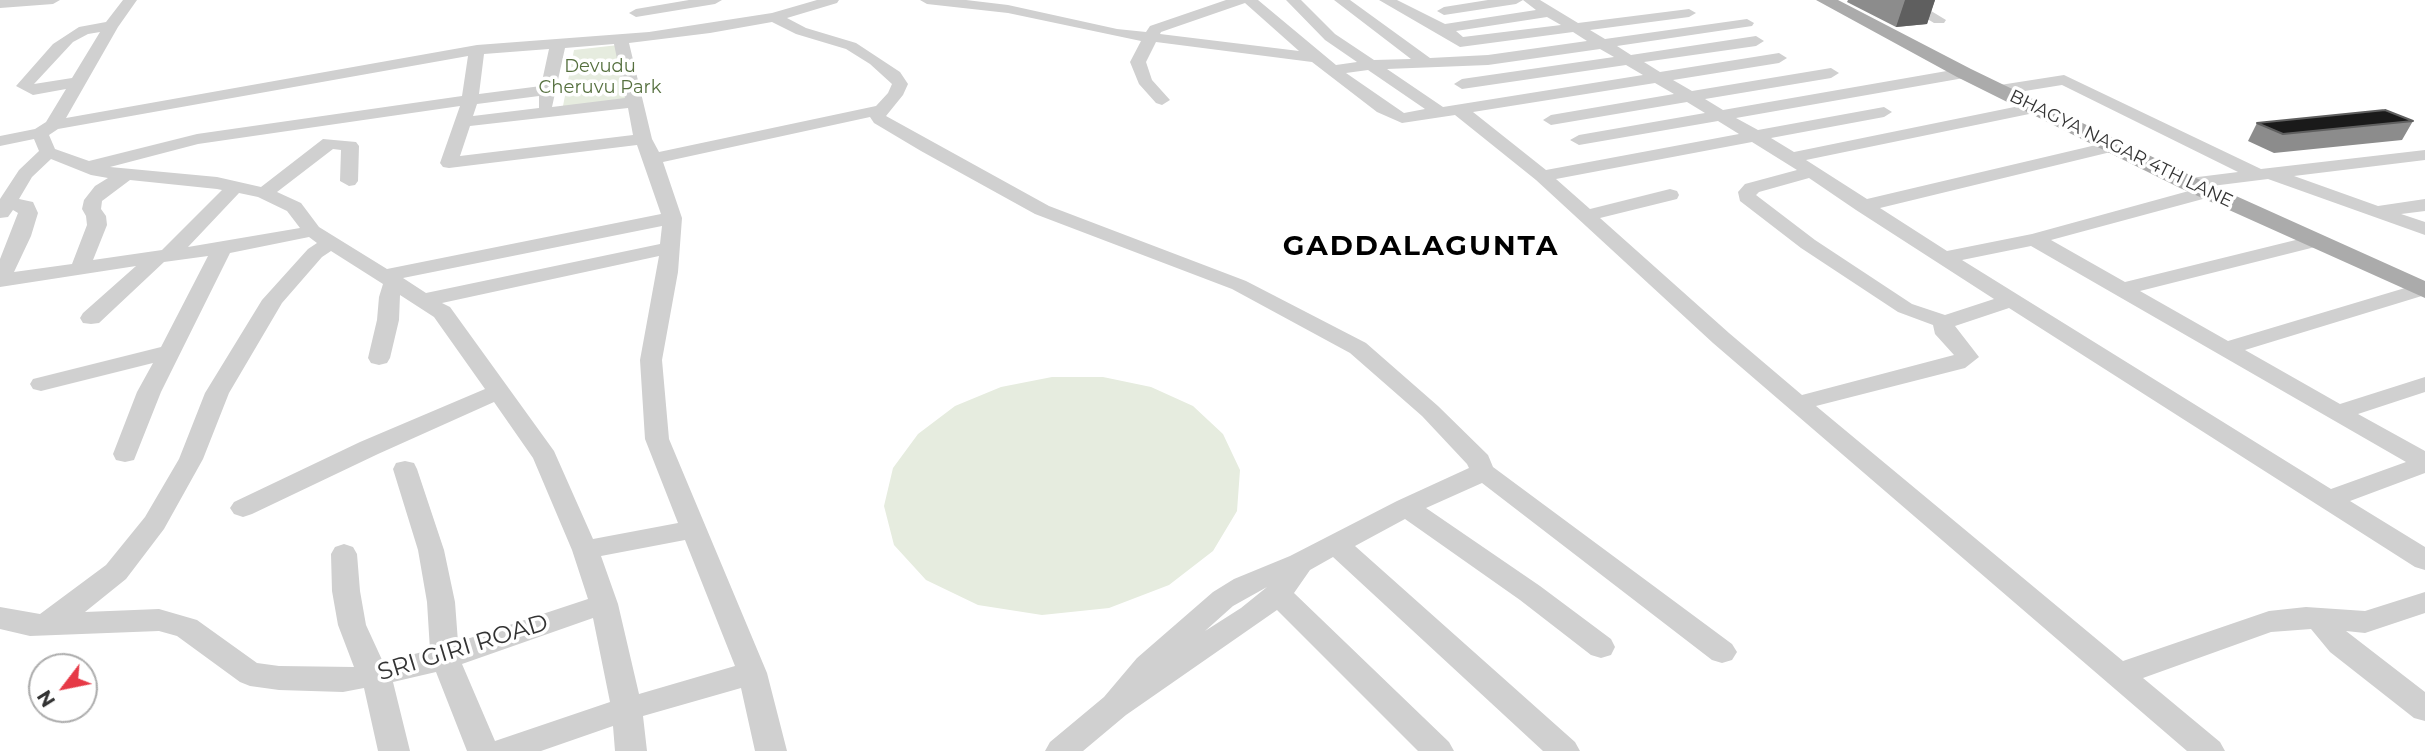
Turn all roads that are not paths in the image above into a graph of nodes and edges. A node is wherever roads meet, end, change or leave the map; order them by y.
1 (52, 0) edge
2 (130, 0) edge
3 (715, 0) edge
4 (832, 0) edge
5 (927, 0) edge
6 (1240, 0) edge
7 (1250, 0) edge
8 (1293, 0) edge
9 (1341, 0) edge
10 (1419, 0) edge
11 (1825, 0) edge
12 (1903, 0) edge
13 (22, 1) edge
14 (1389, 2) edge
15 (1537, 3) edge
16 (0, 4) edge
17 (632, 6) edge
18 (1444, 11) dead end
19 (1689, 13) dead end
20 (774, 17) junction
21 (1939, 20) dead end
22 (1747, 23) dead end
23 (111, 26) junction
24 (1575, 27) junction
25 (1441, 28) junction
26 (1385, 33) junction
27 (649, 37) junction
28 (1152, 37) junction
29 (1330, 37) junction
30 (620, 38) junction
31 (1295, 40) junction
32 (1756, 41) dead end
33 (558, 43) junction
34 (1601, 43) junction
35 (477, 50) junction
36 (1316, 58) junction
37 (1780, 58) dead end
38 (1628, 59) junction
39 (1426, 63) junction
40 (1372, 65) junction
41 (1334, 70) junction
42 (1964, 72) junction
43 (1831, 73) dead end
44 (1656, 76) junction
45 (78, 82) junction
46 (1462, 84) junction
47 (548, 90) junction
48 (2000, 90) junction
49 (1687, 95) junction
50 (470, 100) junction
51 (1162, 100) dead end
52 (634, 102) junction
53 (1492, 105) junction
54 (2034, 108) junction
55 (878, 110) junction
56 (543, 112) junction
57 (1451, 112) junction
58 (1884, 112) dead end
59 (1719, 114) junction
60 (340, 118) junction
61 (1551, 120) dead end
62 (463, 122) junction
63 (1754, 135) junction
64 (47, 137) junction
65 (1579, 140) dead end
66 (0, 141) edge
67 (329, 144) junction
68 (2113, 146) junction
69 (648, 149) junction
70 (2422, 157) edge
71 (1791, 158) junction
72 (86, 168) junction
73 (1811, 172) junction
74 (127, 174) junction
75 (2262, 174) junction
76 (1542, 176) junction
77 (349, 181) dead end
78 (235, 187) junction
79 (2197, 187) junction
80 (264, 193) junction
81 (1670, 195) dead end
82 (2425, 205) edge
83 (1863, 206) junction
84 (3, 209) edge
85 (2375, 211) junction
86 (1585, 216) junction
87 (672, 218) junction
88 (2425, 229) edge
89 (321, 237) junction
90 (2034, 239) junction
91 (2316, 241) junction
92 (223, 246) junction
93 (670, 248) junction
94 (164, 256) junction
95 (1944, 258) junction
96 (4, 259) edge
97 (81, 266) junction
98 (391, 278) junction
99 (0, 280) edge
100 (2123, 289) junction
101 (2424, 289) edge
102 (424, 300) junction
103 (2012, 300) junction
104 (92, 318) dead end
105 (1945, 322) junction
106 (2227, 348) junction
107 (169, 352) junction
108 (379, 358) dead end
109 (41, 384) dead end
110 (2425, 384) edge
111 (498, 392) junction
112 (1798, 403) junction
113 (2339, 412) junction
114 (125, 454) dead end
115 (2425, 463) edge
116 (405, 469) dead end
117 (1482, 471) junction
118 (2328, 499) junction
119 (243, 508) dead end
120 (1406, 508) junction
121 (694, 529) junction
122 (1337, 545) junction
123 (585, 550) junction
124 (344, 554) dead end
125 (2425, 560) edge
126 (1300, 564) junction
127 (1278, 594) junction
128 (2425, 602) edge
129 (604, 604) junction
130 (0, 618) edge
131 (2319, 619) junction
132 (44, 625) junction
133 (1601, 647) dead end
134 (1723, 652) dead end
135 (445, 658) junction
136 (752, 673) junction
137 (376, 675) junction
138 (2117, 676) junction
139 (1115, 706) junction
140 (627, 709) junction
141 (2425, 709) edge
142 (394, 751) edge
143 (483, 751) edge
144 (504, 751) edge
145 (631, 751) edge
146 (771, 751) edge
147 (1061, 751) edge
148 (1438, 751) edge
149 (1564, 751) edge
150 (2209, 751) edge

1 - 13 street
2 - 23 street
3 - 17 street
4 - 20 street
5 - 28 street
6 - 28 street
7 - 31 street
8 - 29 street
9 - 26 street
10 - 14 street
11 - 42 main road, BHAGYA NAGAR 4TH LANE
12 - 21 street
13 - 16 street
14 - 25 street
15 - 18 street
15 - 24 street
15 - 25 street
17 - 27 street
19 - 24 street
20 - 27 street
20 - 55 street
22 - 34 street
23 - 45 street
23 - 45 street
24 - 25 street
24 - 34 street
25 - 26 street
26 - 29 street
26 - 39 street
27 - 30 street
28 - 36 street
28 - 51 street
29 - 31 street
29 - 40 street
30 - 33 street
30 - 52 street
31 - 36 street
32 - 38 street
33 - 35 street
33 - 47 street
34 - 38 street
34 - 39 street
35 - 50 street
35 - 64 street
36 - 41 street
37 - 44 street
38 - 44 street
38 - 46 street
39 - 40 street
39 - 46 street
40 - 41 street
40 - 57 street
41 - 57 street
42 - 48 main road, BHAGYA NAGAR 4TH LANE
42 - 59 street
43 - 49 street
44 - 49 street
44 - 53 street
45 - 64 street
46 - 53 street
47 - 50 street
47 - 56 street
48 - 54 main road, BHAGYA NAGAR 4TH LANE
48 - 75 street
49 - 59 street
49 - 61 street
50 - 60 street
50 - 62 street
52 - 56 street
52 - 69 street
53 - 57 street
54 - 68 main road, BHAGYA NAGAR 4TH LANE
54 - 71 street
55 - 69 street
55 - 117 street
56 - 62 street
57 - 76 street
58 - 63 street
59 - 63 street
59 - 65 street
60 - 67 street
60 - 72 street
62 - 69 street
63 - 71 street
63 - 76 street
64 - 66 street
64 - 72 street
64 - 84 street
67 - 77 street
67 - 80 street
68 - 79 main road, BHAGYA NAGAR 4TH LANE
68 - 83 street
69 - 87 street
70 - 75 street
71 - 73 street
72 - 74 street
73 - 83 street
73 - 105 street
74 - 78 street
74 - 97 street
75 - 79 street
75 - 85 street
76 - 86 street
78 - 80 street
78 - 94 street
79 - 90 street
79 - 91 main road, BHAGYA NAGAR 4TH LANE
80 - 89 street
81 - 86 street
82 - 85 street
83 - 95 street
84 - 96 street
85 - 88 street
86 - 112 street
87 - 93 street
87 - 98 street
89 - 92 street
89 - 98 street
89 - 132 street
90 - 95 street
90 - 100 street
91 - 100 street
91 - 101 main road, BHAGYA NAGAR 4TH LANE
92 - 94 street
92 - 107 street
93 - 102 street
93 - 121 street
94 - 97 street
94 - 104 street
95 - 103 street
96 - 99 street
97 - 99 street
98 - 102 street
98 - 108 street
100 - 106 street
101 - 106 street
102 - 111 street
103 - 105 street
103 - 118 street
105 - 112 street
106 - 113 street
107 - 109 street
107 - 114 street
110 - 113 street
111 - 119 street
111 - 123 street
112 - 138 street
113 - 115 street
115 - 118 street
116 - 135 street
117 - 120 street
117 - 134 street
118 - 125 street
120 - 122 street
120 - 133 street
121 - 123 street
121 - 136 street
122 - 126 street
122 - 149 street
123 - 129 street
124 - 137 street
126 - 127 street
126 - 139 street
127 - 139 street
127 - 148 street
128 - 131 street
129 - 135 street, SRI GIRI ROAD
129 - 140 street
130 - 132 street, SRI GIRI ROAD
131 - 138 street
131 - 141 street
132 - 137 street, SRI GIRI ROAD
135 - 137 street, SRI GIRI ROAD
135 - 143 street
136 - 140 street
136 - 146 street
137 - 142 street
138 - 150 street
139 - 147 street
140 - 144 street
140 - 145 street

